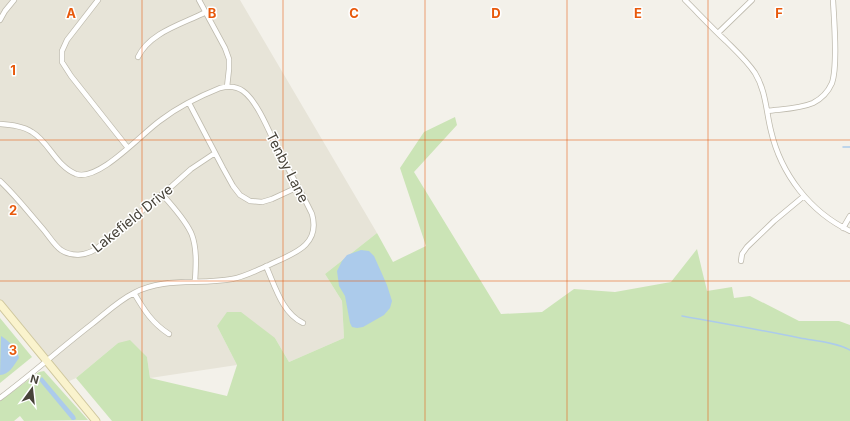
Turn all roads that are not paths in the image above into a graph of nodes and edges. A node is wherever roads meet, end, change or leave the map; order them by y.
1 (14, 0) edge
2 (98, 0) edge
3 (199, 0) edge
4 (685, 0) edge
5 (752, 0) edge
6 (833, 0) edge
7 (206, 12) junction
8 (0, 19) edge
9 (718, 34) junction
10 (138, 57) dead end
11 (227, 87) junction
12 (189, 103) junction
13 (767, 111) junction
14 (0, 124) edge
15 (128, 148) junction
16 (215, 153) junction
17 (0, 181) edge
18 (298, 187) junction
19 (162, 194) junction
20 (804, 196) junction
21 (850, 216) edge
22 (843, 228) junction
23 (850, 231) edge
24 (741, 261) dead end
25 (266, 266) junction
26 (195, 281) junction
27 (134, 293) junction
28 (0, 304) edge
29 (303, 323) dead end
30 (169, 334) dead end
31 (47, 362) junction
32 (0, 398) edge
33 (96, 421) edge

1 - 8 street
2 - 15 street
3 - 7 street
4 - 9 street
5 - 9 street
6 - 13 street
7 - 10 street
7 - 11 street
9 - 13 street
11 - 12 street
11 - 18 street, Tenby Lane
12 - 15 street
12 - 16 street
13 - 20 street
14 - 15 street
16 - 18 street
16 - 19 street, Lakefield Drive
17 - 19 street, Lakefield Drive
18 - 25 street, Tenby Lane
19 - 26 street
20 - 22 street
20 - 24 street
21 - 22 street
22 - 23 street
25 - 26 street, Tenby Lane
25 - 29 street
26 - 27 street, Tenby Lane
27 - 30 street
27 - 31 street, Tenby Lane
28 - 31 street
31 - 32 street, Tenby Lane
31 - 33 street

